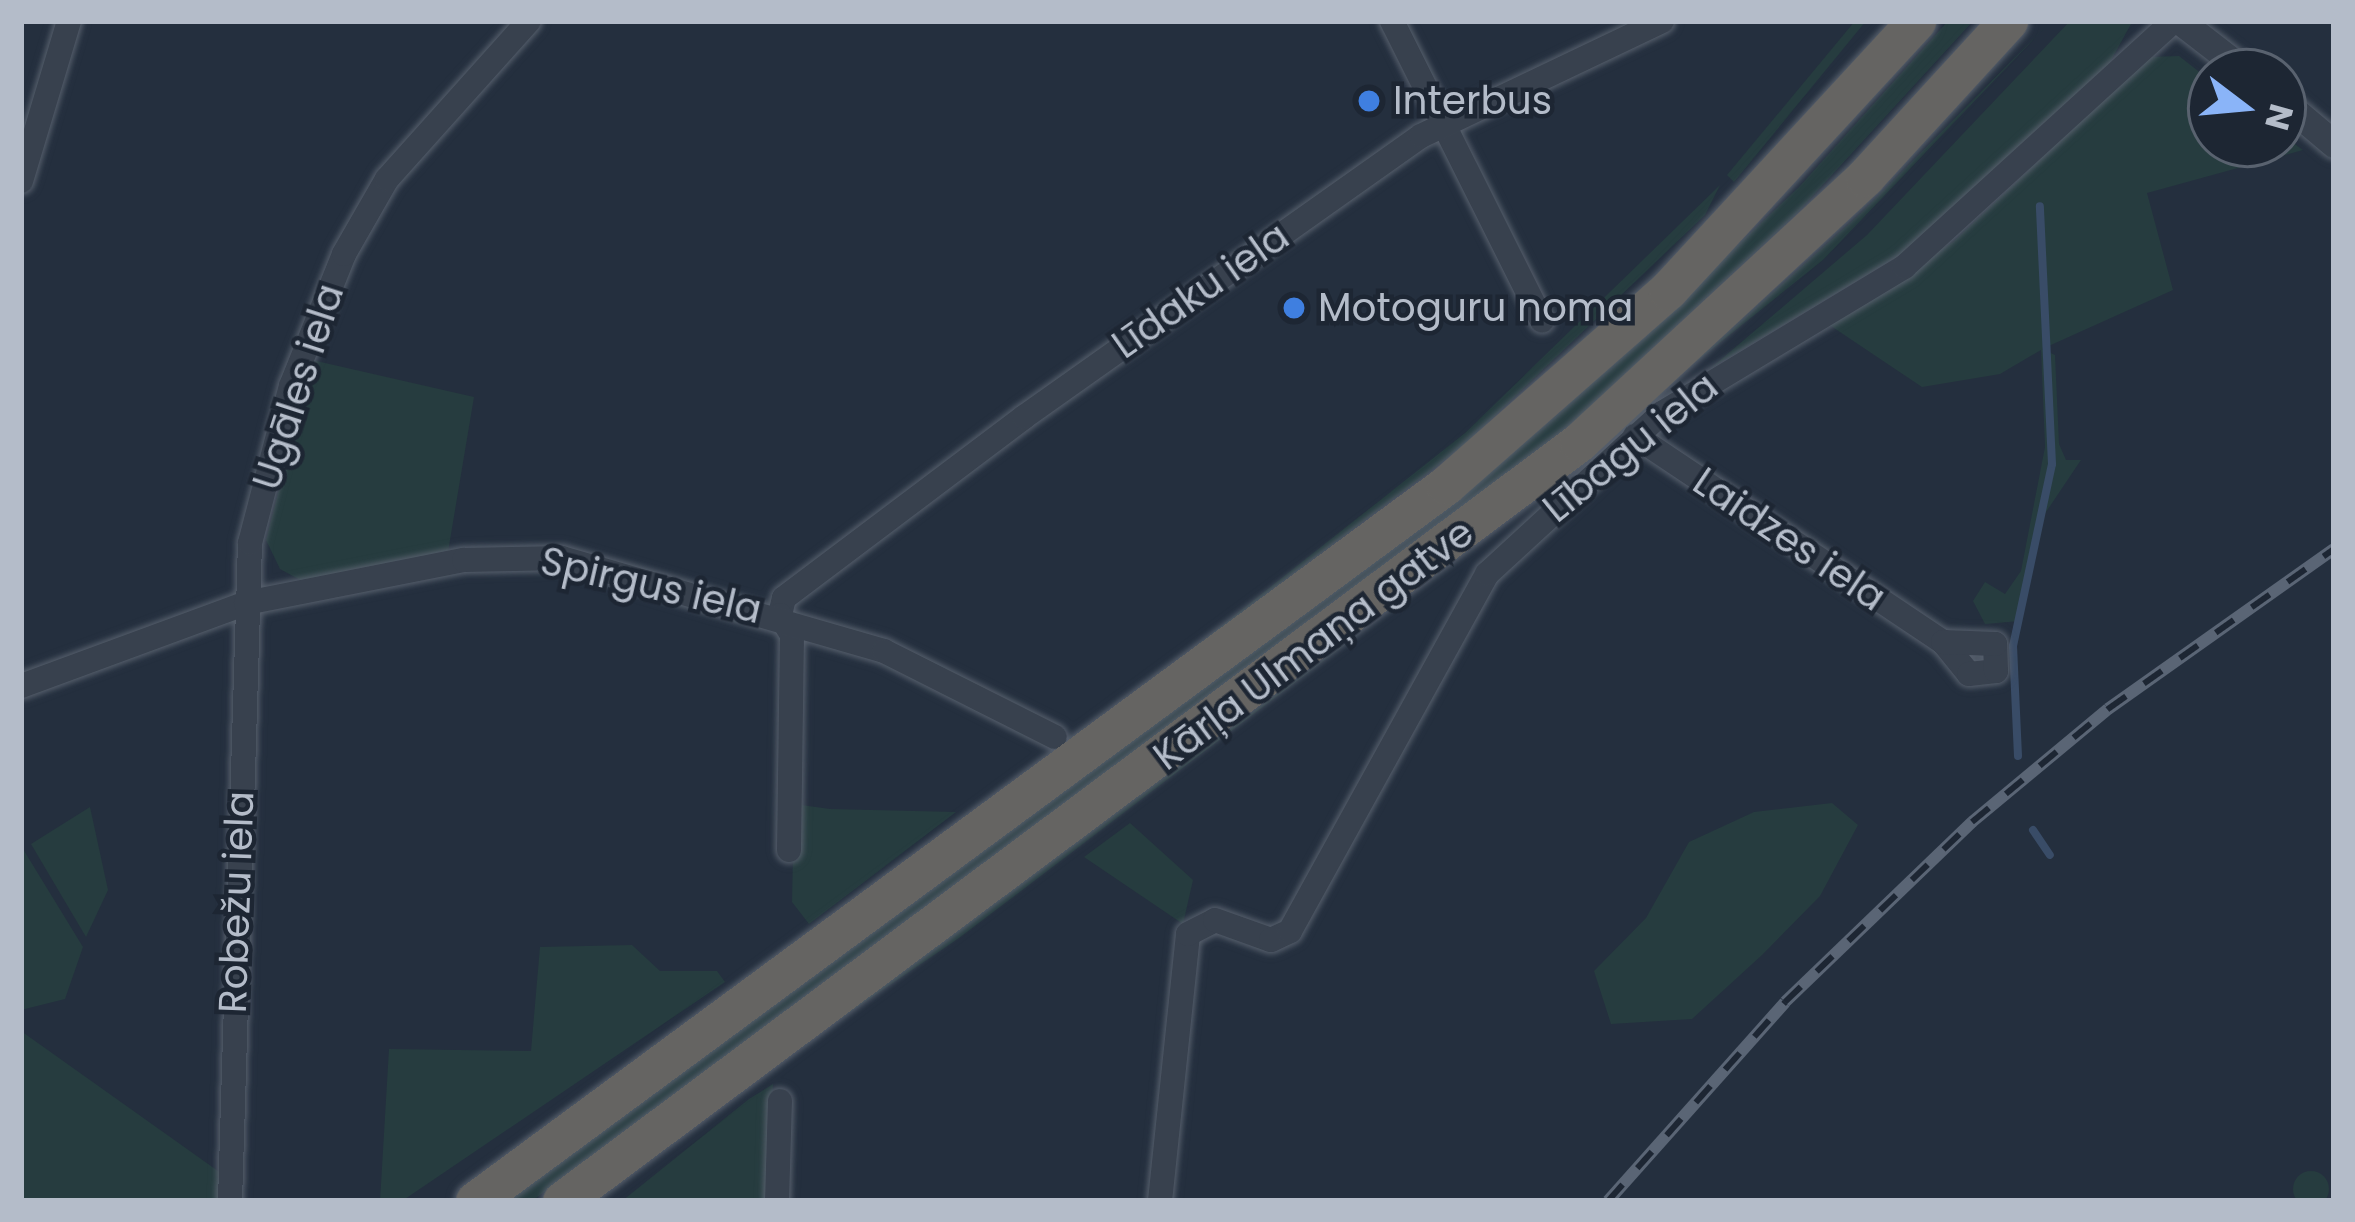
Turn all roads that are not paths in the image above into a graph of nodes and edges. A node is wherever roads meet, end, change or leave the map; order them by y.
1 (69, 21) edge
2 (530, 21) edge
3 (1392, 21) edge
4 (1662, 21) edge
5 (1916, 21) edge
6 (2008, 21) edge
7 (2176, 21) edge
8 (2213, 48) edge
9 (2307, 121) edge
10 (1447, 124) junction
11 (2334, 144) edge
12 (21, 181) edge
13 (1542, 321) dead end
14 (1635, 436) junction
15 (246, 603) junction
16 (780, 615) junction
17 (1943, 642) dead end
18 (21, 686) edge
19 (1055, 737) dead end
20 (789, 850) dead end
21 (780, 1101) dead end
22 (230, 1201) edge
23 (475, 1201) edge
24 (562, 1201) edge
25 (777, 1201) edge
26 (1160, 1201) edge

1 - 12 street
2 - 15 street, Ugāles iela
3 - 10 street
4 - 10 street, Līdaku iela
5 - 23 highway, Kārļa Ulmaņa gatve
6 - 24 highway, Kārļa Ulmaņa gatve
7 - 8 street
7 - 14 street, Lībagu iela
9 - 11 street
10 - 13 street
10 - 16 street, Līdaku iela
14 - 17 street, Laidzes iela
14 - 26 street, Lībagu iela
15 - 16 street, Spirgus iela
15 - 18 street, Spirgus iela
15 - 22 street, Robežu iela
16 - 19 street, Spirgus iela
16 - 20 street
21 - 25 street

